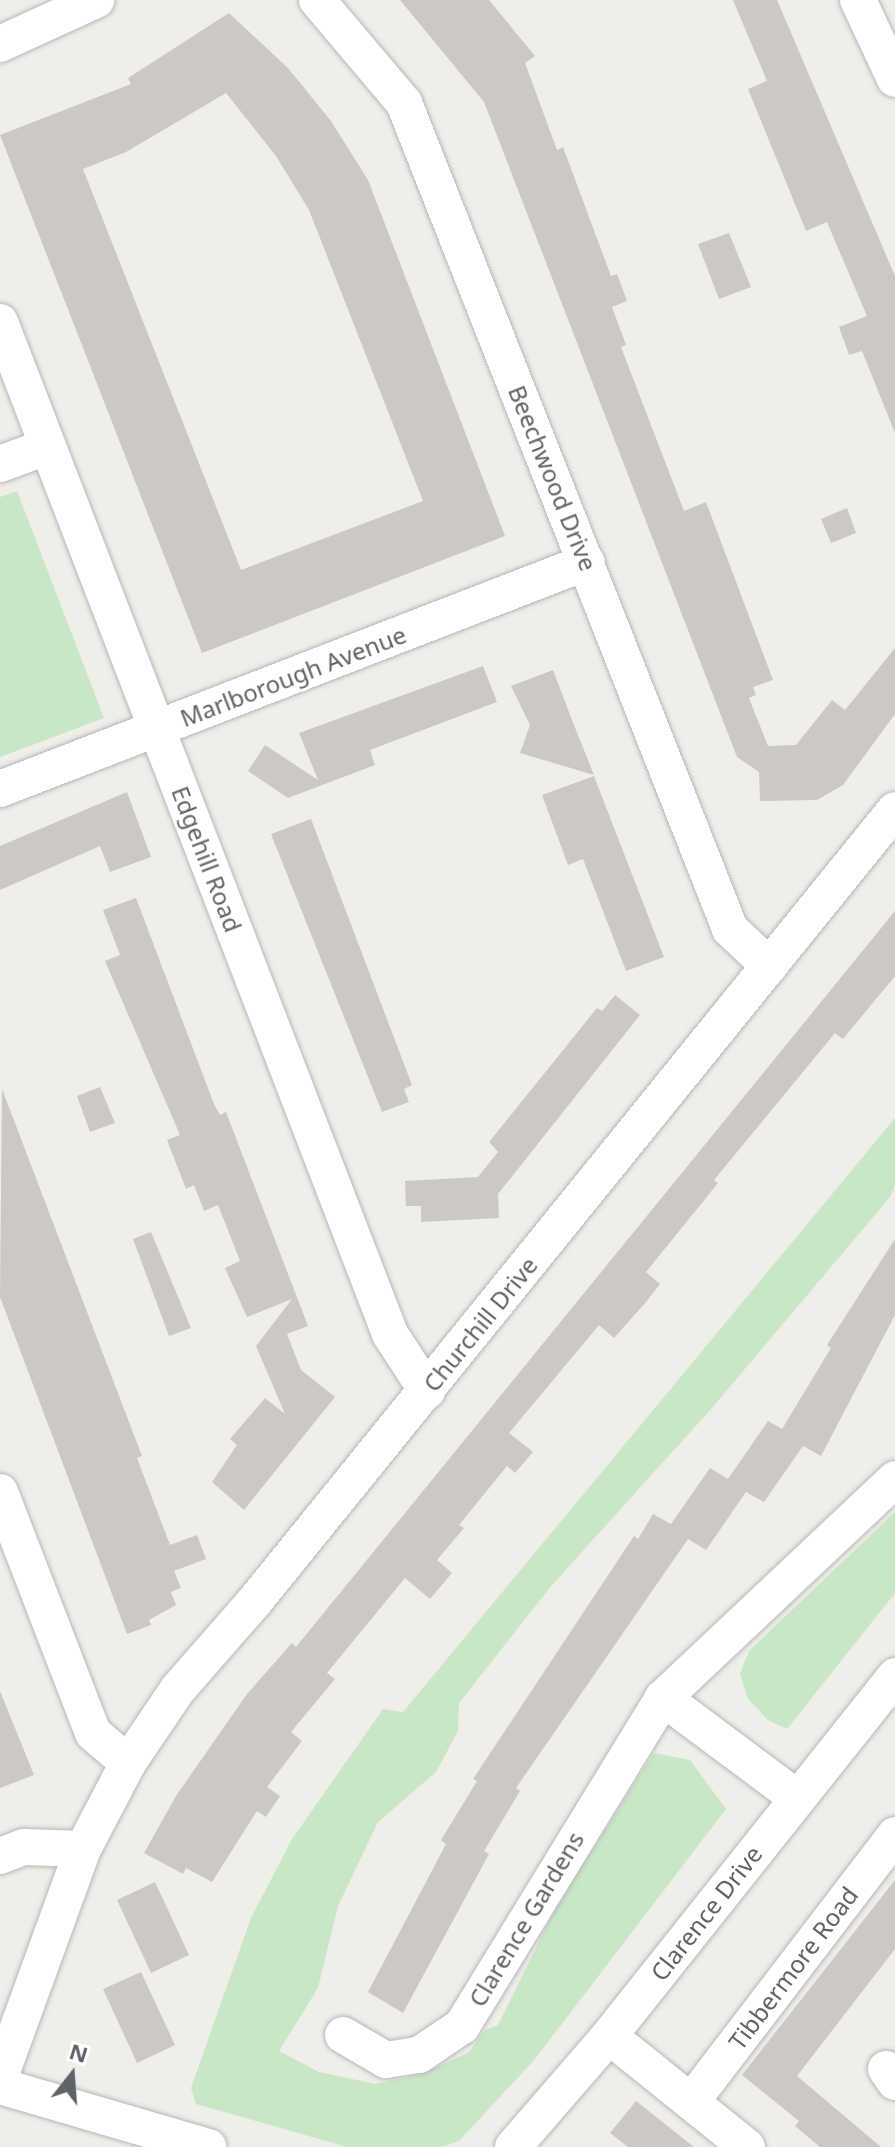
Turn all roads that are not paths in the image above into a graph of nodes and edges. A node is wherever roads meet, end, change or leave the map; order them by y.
1 (96, 0) edge
2 (317, 0) edge
3 (858, 0) edge
4 (0, 44) edge
5 (895, 79) edge
6 (0, 322) edge
7 (46, 447) junction
8 (0, 464) edge
9 (587, 562) junction
10 (156, 728) junction
11 (0, 789) edge
12 (895, 810) edge
13 (769, 966) junction
14 (427, 1391) junction
15 (895, 1479) edge
16 (0, 1492) edge
17 (895, 1676) edge
18 (663, 1698) junction
19 (128, 1763) junction
20 (797, 1798) junction
21 (895, 1835) edge
22 (83, 1849) junction
23 (0, 1856) edge
24 (343, 2035) dead end
25 (609, 2036) junction
26 (0, 2077) edge
27 (0, 2086) edge
28 (691, 2102) junction
29 (208, 2147) edge
30 (513, 2147) edge
31 (747, 2147) edge

1 - 4 street
2 - 9 street, Beechwood Drive
3 - 5 street
6 - 7 street, Edgehill Road
7 - 8 street
7 - 10 street, Edgehill Road
9 - 10 street, Marlborough Avenue
9 - 13 street, Beechwood Drive
10 - 11 street, Marlborough Avenue
10 - 14 street, Edgehill Road
12 - 13 street, Churchill Drive
13 - 14 street, Churchill Drive
14 - 19 street, Churchill Drive
15 - 18 street, Clarence Gardens
16 - 19 street
17 - 20 street, Clarence Drive
18 - 20 street
18 - 24 street, Clarence Gardens
19 - 22 street, Churchill Drive
20 - 25 street, Clarence Drive
21 - 28 street, Tibbermore Road
22 - 23 street
22 - 26 street, Churchill Drive
25 - 28 street
25 - 30 street, Clarence Drive
27 - 29 street
28 - 31 street

